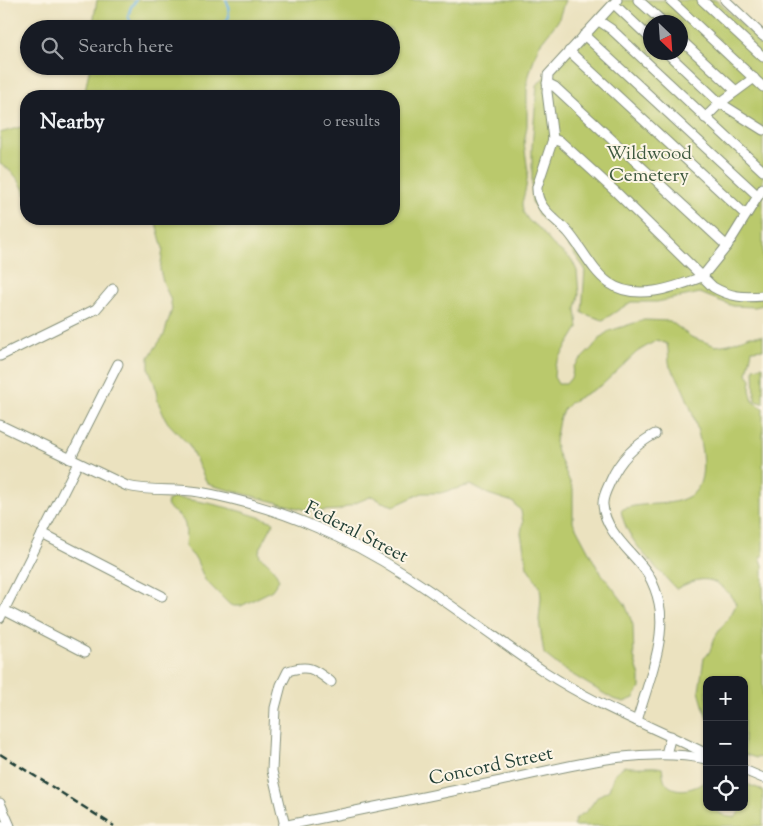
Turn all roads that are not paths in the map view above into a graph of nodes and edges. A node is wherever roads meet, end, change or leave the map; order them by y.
1 (638, 0) edge
2 (670, 0) edge
3 (702, 0) edge
4 (725, 0) edge
5 (616, 2) edge
6 (654, 15) edge
7 (599, 21) junction
8 (643, 31) edge
9 (584, 35) junction
10 (763, 36) edge
11 (688, 46) edge
12 (569, 51) junction
13 (763, 57) edge
14 (674, 60) edge
15 (754, 78) junction
16 (547, 84) junction
17 (763, 87) edge
18 (736, 91) junction
19 (720, 103) junction
20 (704, 118) junction
21 (763, 130) edge
22 (553, 139) junction
23 (763, 171) edge
24 (760, 192) edge
25 (746, 215) junction
26 (727, 246) junction
27 (702, 277) junction
28 (113, 289) dead end
29 (763, 296) edge
30 (0, 356) edge
31 (118, 364) dead end
32 (0, 425) edge
33 (655, 434) dead end
34 (74, 461) junction
35 (42, 534) junction
36 (162, 596) dead end
37 (2, 614) edge
38 (86, 652) dead end
39 (330, 682) dead end
40 (637, 721) junction
41 (671, 736) junction
42 (703, 752) edge
43 (666, 754) junction
44 (703, 759) edge
45 (748, 772) edge
46 (763, 778) edge
47 (0, 803) edge
48 (10, 826) edge
49 (284, 826) edge

1 - 6 street
2 - 15 street
3 - 13 street
4 - 10 street
5 - 7 street
5 - 8 street
7 - 9 street
7 - 20 street
9 - 12 street
9 - 24 street
11 - 18 street
12 - 16 street
12 - 25 street
14 - 19 street
15 - 17 street
15 - 18 street
16 - 22 street
16 - 26 street
18 - 19 street
19 - 20 street
19 - 21 street
20 - 23 street
22 - 27 street
22 - 27 street
24 - 25 street
25 - 26 street
26 - 27 street
27 - 29 street
28 - 30 street
31 - 34 street
32 - 34 street, Federal Street
33 - 40 street
34 - 35 street
34 - 40 street, Federal Street
35 - 36 street
35 - 37 street
37 - 38 street
39 - 49 street
40 - 41 street, Federal Street
41 - 42 street, Federal Street
41 - 43 street
43 - 44 street, Concord Street
43 - 49 street, Concord Street
45 - 46 street
47 - 48 street

